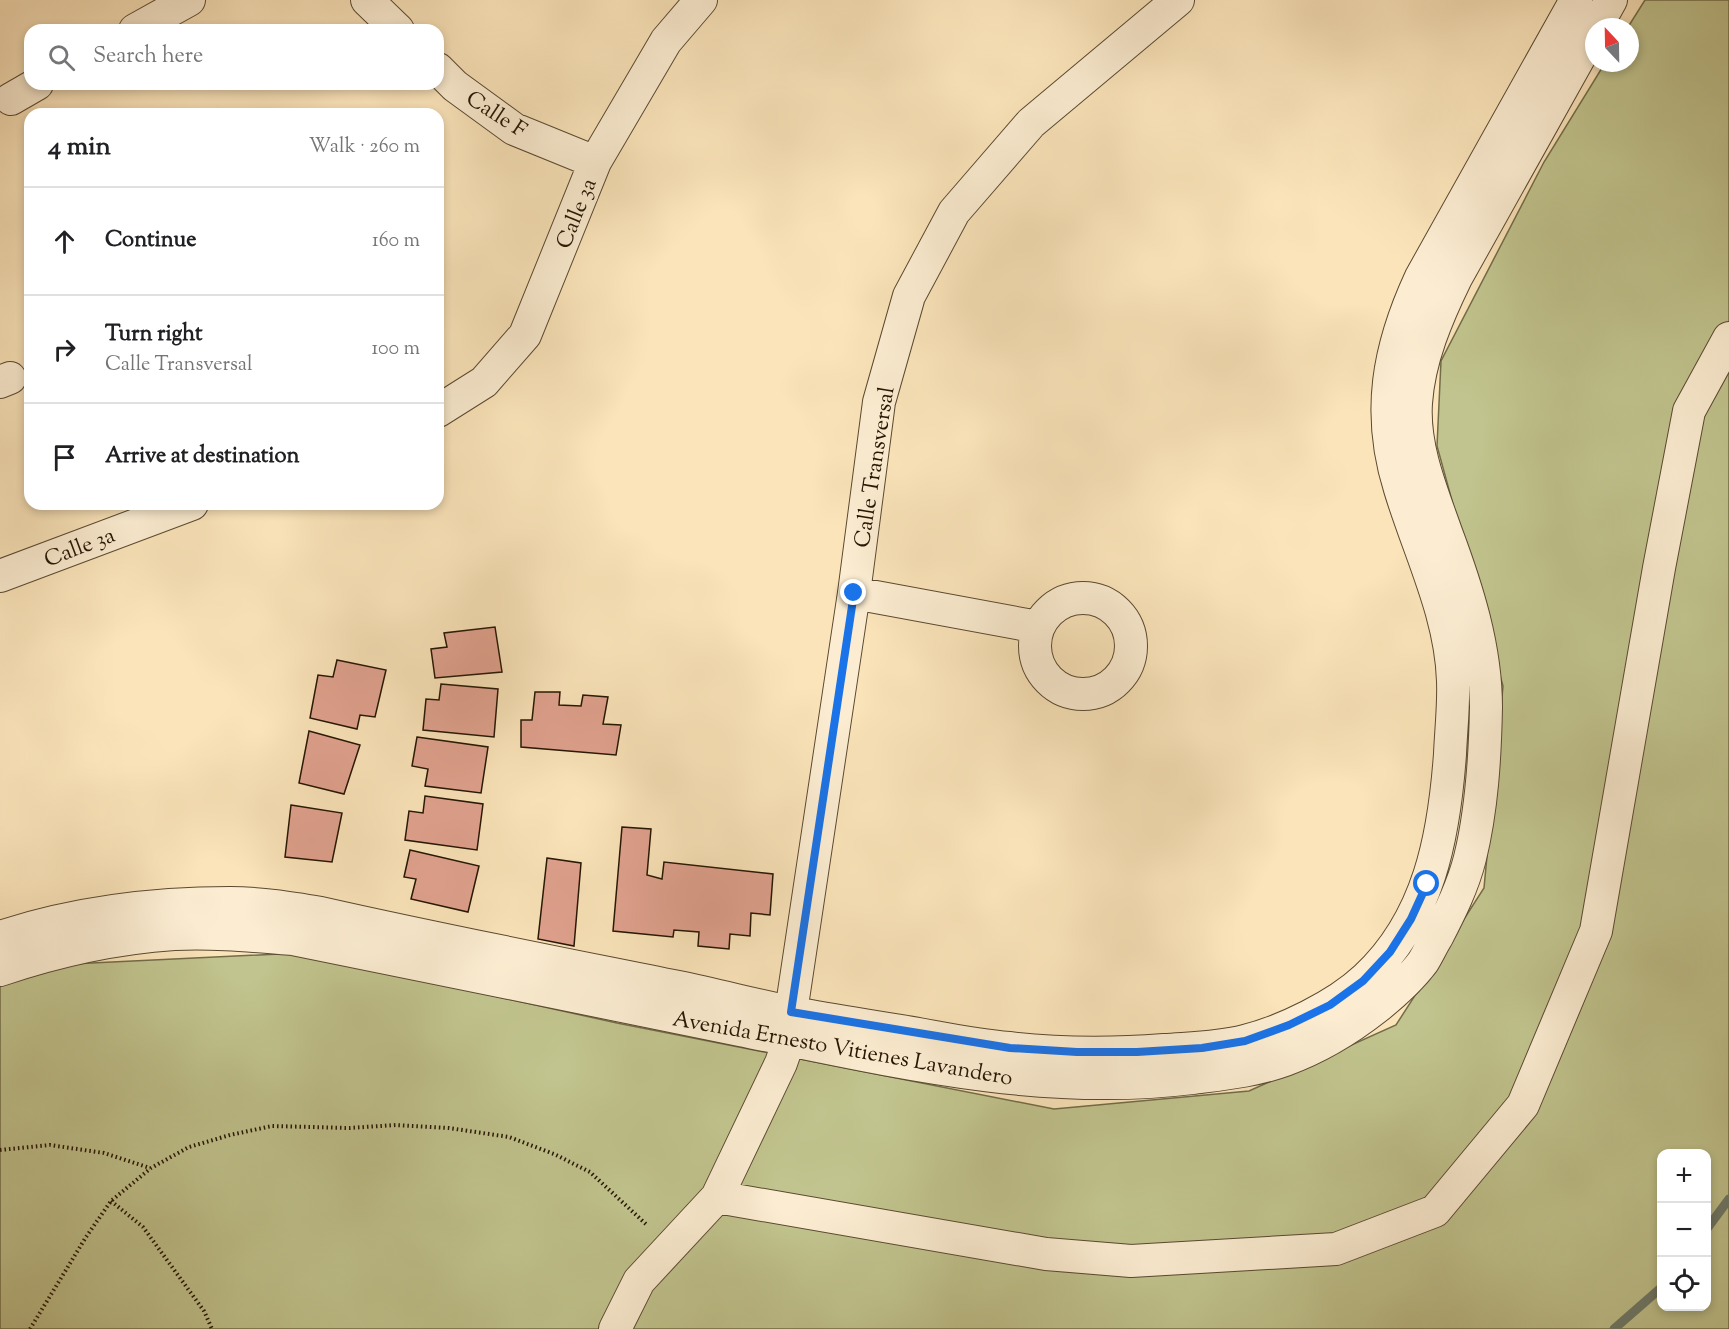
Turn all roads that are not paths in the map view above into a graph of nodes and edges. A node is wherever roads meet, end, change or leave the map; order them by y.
1 (189, 0) edge
2 (367, 0) edge
3 (701, 0) edge
4 (1178, 0) edge
5 (1576, 0) edge
6 (1611, 0) edge
7 (1601, 18) edge
8 (146, 24) edge
9 (392, 24) edge
10 (1585, 47) edge
11 (444, 75) edge
12 (595, 162) junction
13 (1406, 308) junction
14 (1437, 317) junction
15 (1729, 338) edge
16 (444, 407) edge
17 (176, 510) edge
18 (0, 576) edge
19 (854, 593) junction
20 (1038, 627) dead end
21 (0, 937) edge
22 (370, 940) junction
23 (0, 970) edge
24 (790, 1026) junction
25 (717, 1197) junction
26 (615, 1329) edge

1 - 8 street
2 - 9 street
3 - 12 street, Calle 3a
4 - 19 street, Calle Transversal
5 - 13 street, Avenida Ernesto Vitienes Lavandero
6 - 7 street, Avenida Ernesto Vitienes Lavandero
10 - 14 street, Avenida Ernesto Vitienes Lavandero
11 - 12 street, Calle F
12 - 16 street, Calle 3a
13 - 14 street
13 - 24 street, Avenida Ernesto Vitienes Lavandero
14 - 24 street, Avenida Ernesto Vitienes Lavandero
15 - 25 street
17 - 18 street, Calle 3a
19 - 20 street
19 - 24 street, Calle Transversal
21 - 22 street, Avenida Ernesto Vitienes Lavandero
22 - 23 street, Avenida Ernesto Vitienes Lavandero
22 - 24 street, Avenida Ernesto Vitienes Lavandero
24 - 25 street, Calle Transversal
25 - 26 street, Calle Transversal

